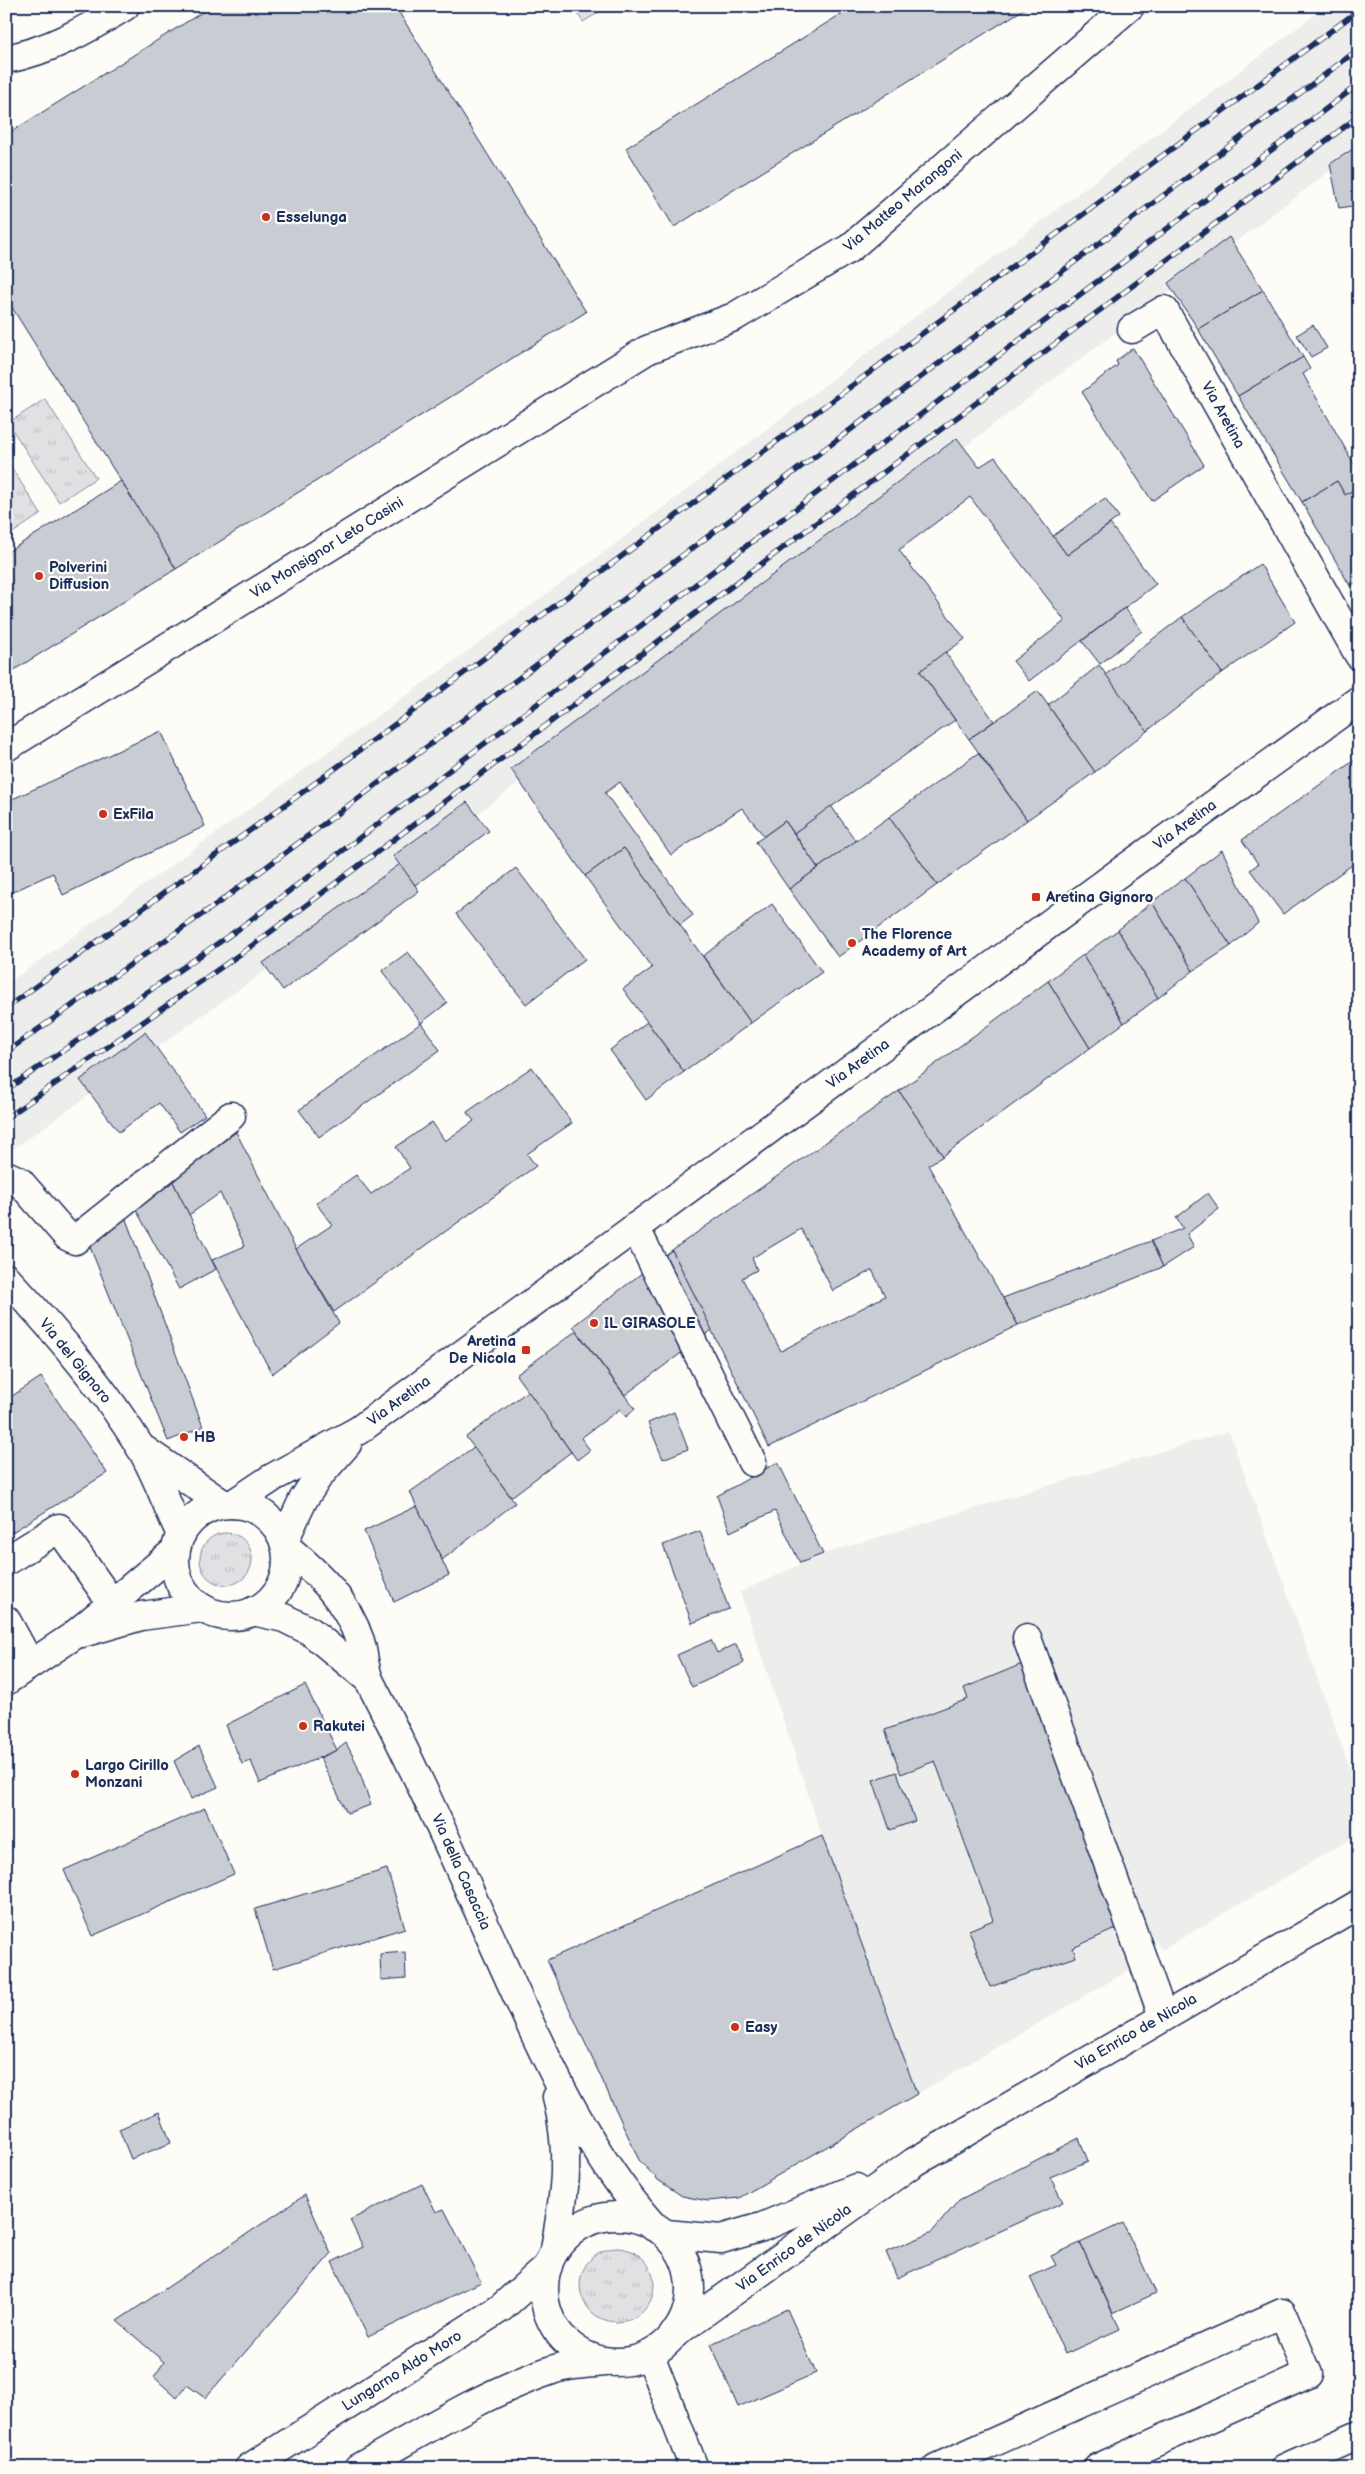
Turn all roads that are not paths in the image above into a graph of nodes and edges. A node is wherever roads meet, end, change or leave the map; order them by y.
1 (125, 6) edge
2 (1130, 6) edge
3 (12, 55) edge
4 (1132, 329) dead end
5 (647, 350) joint
6 (1359, 656) edge
7 (1359, 700) edge
8 (6, 747) edge
9 (231, 1116) dead end
10 (6, 1175) edge
11 (635, 1226) junction
12 (6, 1278) edge
13 (359, 1430) junction
14 (140, 1446) junction
15 (752, 1462) dead end
16 (228, 1504) junction
17 (178, 1542) junction
18 (285, 1544) junction
19 (6, 1561) edge
20 (111, 1602) junction
21 (202, 1608) junction
22 (253, 1612) junction
23 (6, 1620) edge
24 (73, 1636) junction
25 (1027, 1638) dead end
26 (30, 1664) junction
27 (368, 1679) junction
28 (6, 1681) edge
29 (1359, 1904) edge
30 (1163, 2016) junction
31 (549, 2066) junction
32 (914, 2162) junction
33 (660, 2231) junction
34 (551, 2257) junction
35 (674, 2334) junction
36 (650, 2355) junction
37 (607, 2362) junction
38 (1358, 2436) edge
39 (248, 2468) edge
40 (358, 2468) edge
41 (694, 2468) edge
42 (936, 2468) edge
43 (1098, 2468) edge
44 (1285, 2468) edge

1 - 3 main road
2 - 5 main road, Via Matteo Marangoni
4 - 6 main road, Via Aretina
5 - 8 main road, Via Monsignor Leto Casini
7 - 11 main road, Via Aretina
9 - 10 main road
11 - 13 main road, Via Aretina
11 - 15 main road
12 - 14 main road, Via del Gignoro
13 - 16 main road, Via Aretina
13 - 18 main road, Via Aretina
14 - 16 main road, Via del Gignoro
14 - 17 main road, Via del Gignoro
16 - 17 main road, Via Aretina
16 - 18 main road
17 - 20 main road, Via Aretina
17 - 21 main road, Via Aretina
18 - 22 main road, Via Aretina
18 - 27 main road, Via della Casaccia
19 - 20 main road
20 - 24 main road, Via Aretina
21 - 22 main road, Via Aretina
21 - 24 main road, Via Aretina
22 - 27 main road, Via della Casaccia
23 - 26 main road
24 - 26 main road, Via Aretina
25 - 30 main road
26 - 28 main road, Via Aretina
27 - 31 main road, Via della Casaccia
29 - 30 main road, Via Enrico de Nicola
30 - 32 main road, Via Enrico de Nicola
31 - 33 main road, Via della Casaccia
31 - 34 main road, Via della Casaccia
32 - 33 main road, Via Enrico de Nicola
32 - 35 main road, Via Enrico de Nicola
33 - 34 main road
33 - 35 main road
34 - 37 main road
34 - 39 main road, Lungarno Aldo Moro
35 - 36 main road
36 - 37 main road
36 - 41 main road
37 - 40 main road
38 - 44 main road
42 - 43 main road

